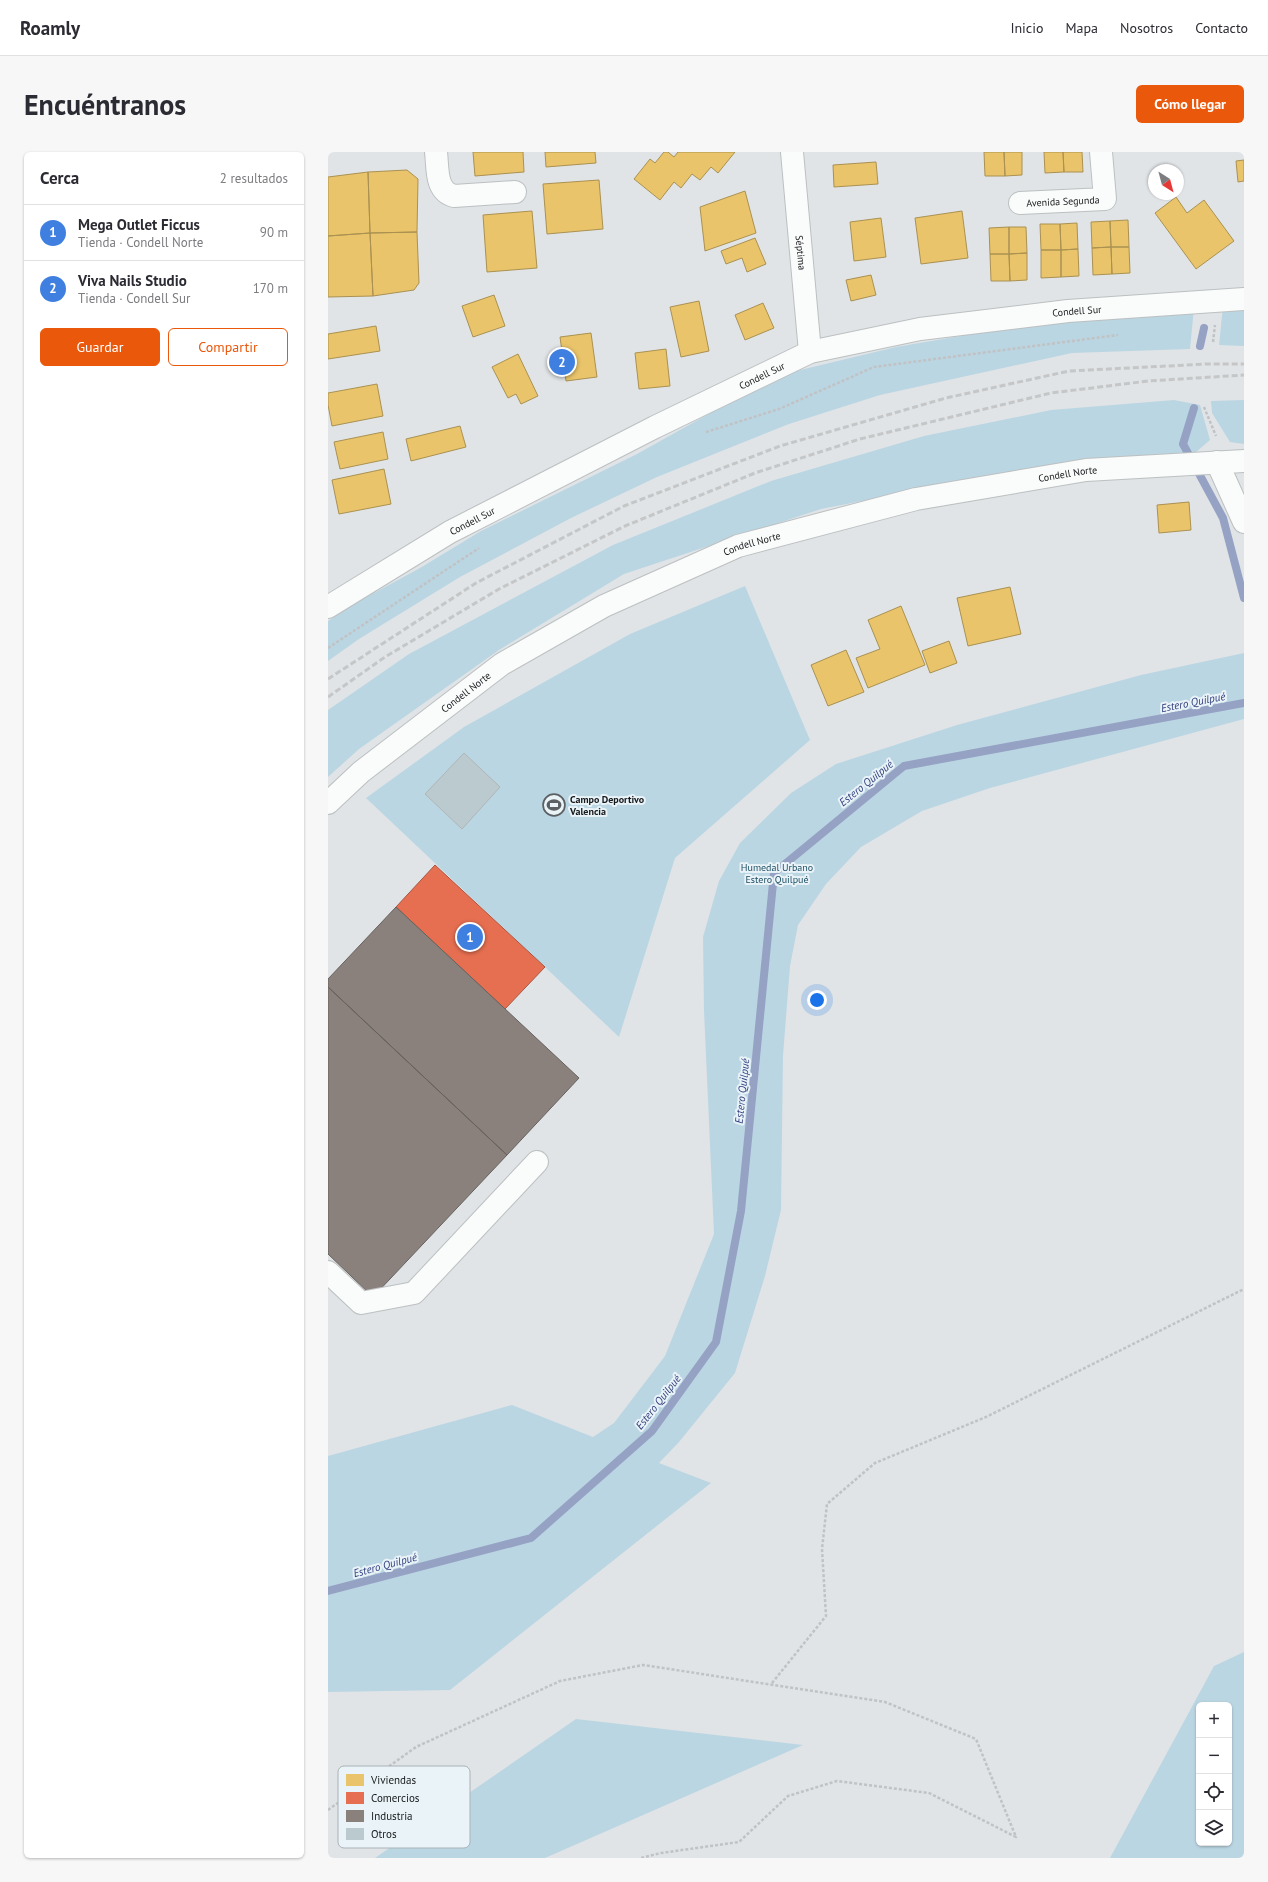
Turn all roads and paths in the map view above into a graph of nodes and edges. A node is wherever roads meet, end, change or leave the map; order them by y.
1 (436, 152) edge
2 (792, 152) edge
3 (1101, 152) edge
4 (515, 192) dead end
5 (1020, 203) dead end
6 (1244, 299) edge
7 (1216, 322) dead end
8 (1208, 323) dead end
9 (1122, 334) dead end
10 (810, 352) junction
11 (1204, 407) dead end
12 (699, 435) dead end
13 (1244, 461) edge
14 (1217, 462) junction
15 (1244, 522) edge
16 (482, 546) dead end
17 (328, 607) edge
18 (328, 648) edge
19 (328, 803) edge
20 (537, 1162) dead end
21 (328, 1272) edge
22 (1244, 1289) edge
23 (772, 1684) junction
24 (389, 1766) edge
25 (338, 1803) edge
26 (328, 1810) edge
27 (641, 1858) edge

1 - 4 street
2 - 10 street, Séptima
3 - 5 street, Avenida Segunda
6 - 10 street, Condell Sur
7 - 8 path
9 - 12 path
10 - 17 street, Condell Sur
11 - 14 path
13 - 14 street, Condell Norte
14 - 15 street
14 - 19 street, Condell Norte
16 - 18 path
20 - 21 street
22 - 23 path
23 - 24 path
23 - 27 path
25 - 26 path

